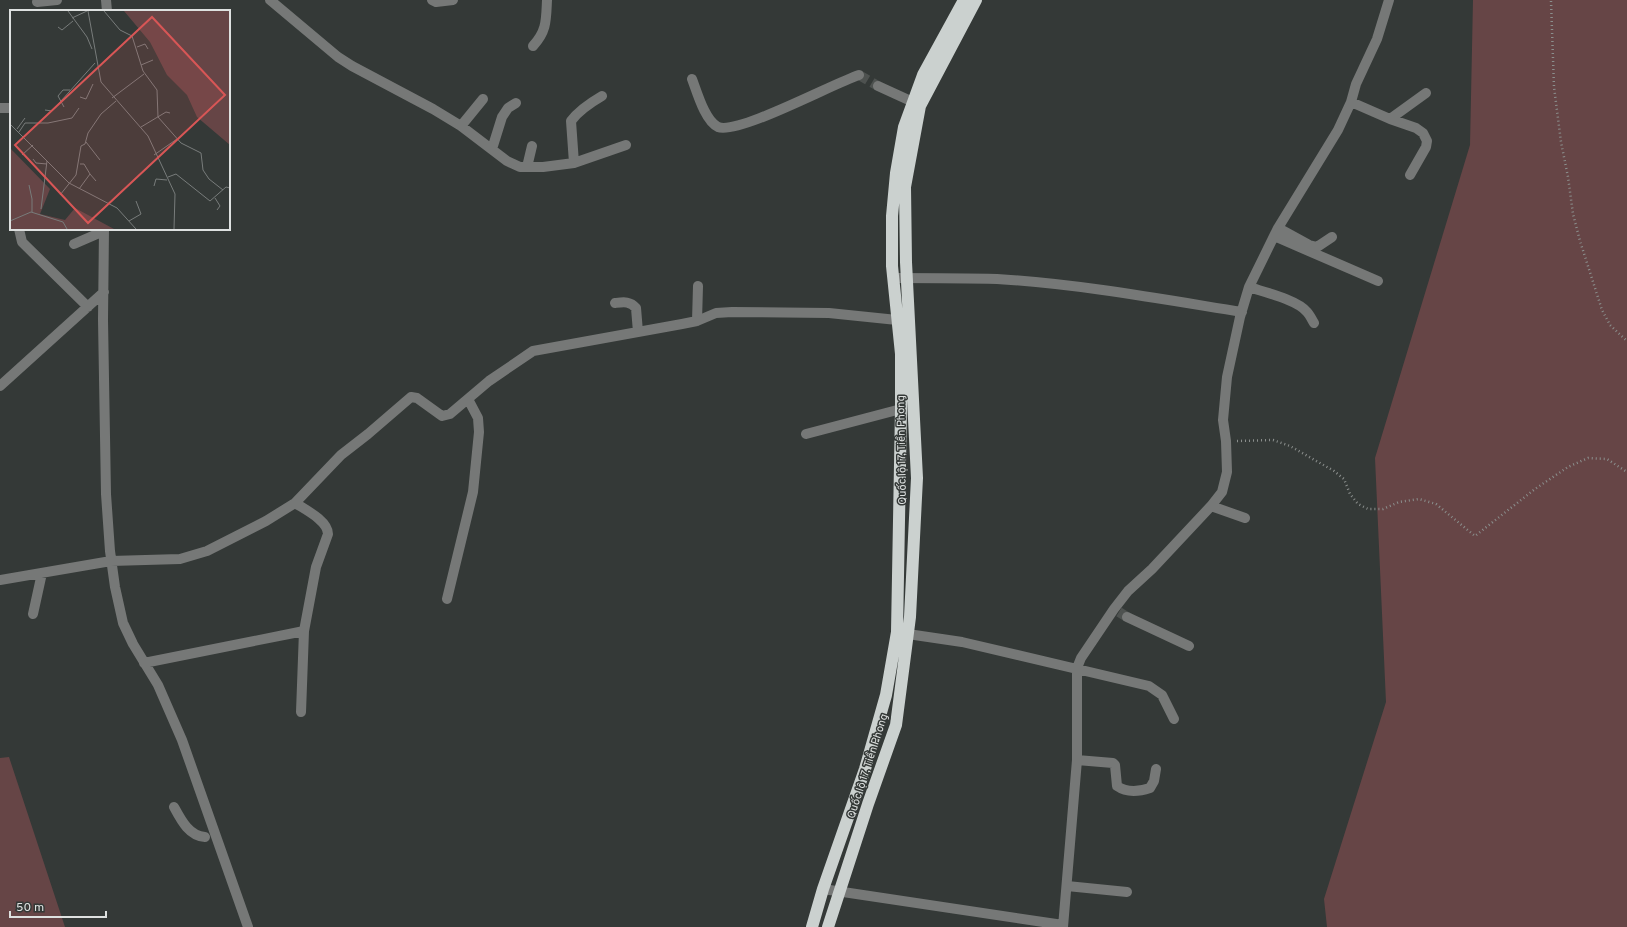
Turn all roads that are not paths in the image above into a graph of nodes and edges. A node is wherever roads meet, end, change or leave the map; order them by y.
1 (57, 0) edge
2 (106, 0) edge
3 (270, 0) edge
4 (432, 0) edge
5 (453, 0) edge
6 (547, 0) edge
7 (964, 0) edge
8 (976, 0) edge
9 (1389, 0) edge
10 (37, 2) dead end
11 (107, 10) edge
12 (533, 46) dead end
13 (858, 75) dead end
14 (692, 79) dead end
15 (878, 86) tunnel mouth
16 (1426, 93) dead end
17 (602, 96) dead end
18 (483, 99) dead end
19 (913, 102) junction
20 (1352, 102) junction
21 (516, 103) dead end
22 (1390, 119) junction
23 (461, 126) junction
24 (626, 145) dead end
25 (532, 146) dead end
26 (492, 149) junction
27 (574, 163) junction
28 (527, 167) junction
29 (1410, 175) dead end
30 (18, 230) edge
31 (104, 230) edge
32 (1276, 232) junction
33 (1332, 237) dead end
34 (74, 244) dead end
35 (893, 278) junction
36 (907, 278) junction
37 (1378, 281) dead end
38 (698, 286) dead end
39 (1249, 287) junction
40 (104, 292) junction
41 (616, 303) dead end
42 (88, 306) junction
43 (1242, 312) junction
44 (897, 320) junction
45 (697, 321) junction
46 (1314, 323) dead end
47 (638, 332) junction
48 (1, 384) edge
49 (468, 399) junction
50 (901, 409) junction
51 (806, 434) dead end
52 (296, 503) junction
53 (1211, 506) junction
54 (1245, 518) dead end
55 (111, 561) junction
56 (42, 573) junction
57 (0, 580) edge
58 (447, 599) dead end
59 (1120, 613) junction
60 (33, 614) dead end
61 (304, 631) junction
62 (903, 633) junction
63 (1189, 646) dead end
64 (144, 663) junction
65 (1077, 668) junction
66 (301, 712) dead end
67 (1174, 719) dead end
68 (1077, 760) junction
69 (1156, 770) dead end
70 (174, 807) dead end
71 (210, 836) junction
72 (1067, 886) junction
73 (823, 889) junction
74 (839, 892) junction
75 (1127, 892) dead end
76 (1063, 926) edge
77 (248, 927) edge
78 (812, 927) edge
79 (828, 927) edge

1 - 10 street
2 - 11 street
3 - 23 street
4 - 5 street
6 - 12 street
7 - 19 highway, Quốc lộ 17, Tiền Phong
8 - 36 highway, Quốc lộ 17, Tiền Phong
9 - 20 street
13 - 14 street
15 - 19 street
16 - 22 street
17 - 27 street
18 - 23 street
19 - 35 highway, Quốc lộ 17, Tiền Phong
20 - 22 street
20 - 32 street
21 - 26 street
22 - 29 street
23 - 26 street
24 - 27 street
25 - 28 street
26 - 28 street
27 - 28 street
30 - 42 street
31 - 34 street
31 - 40 street
32 - 33 street
32 - 37 street
32 - 39 street
35 - 36 street
35 - 44 highway, Quốc lộ 17, Tiền Phong
36 - 43 street
36 - 62 highway, Quốc lộ 17, Tiền Phong
38 - 45 street
39 - 43 street
39 - 46 street
40 - 42 street
40 - 55 street
41 - 47 street
42 - 48 street
43 - 53 street
44 - 45 street
44 - 50 highway, Quốc lộ 17, Tiền Phong
45 - 47 street
47 - 49 street
49 - 52 street
49 - 58 street
50 - 51 street
50 - 62 highway, Quốc lộ 17, Tiền Phong
52 - 55 street
52 - 61 street
53 - 54 street
53 - 59 street
55 - 56 street
55 - 64 street
56 - 57 street
56 - 60 street
59 - 63 street
59 - 65 street
61 - 64 street
61 - 66 street
62 - 65 street
62 - 73 highway, Quốc lộ 17, Tiền Phong
62 - 74 highway, Quốc lộ 17, Tiền Phong
64 - 71 street
65 - 67 street
65 - 68 street
68 - 69 street
68 - 72 street
70 - 71 street
71 - 77 street
72 - 75 street
72 - 76 street
73 - 74 street
73 - 78 highway, Quốc lộ 17, Tiền Phong
74 - 76 street
74 - 79 highway, Quốc lộ 17, Tiền Phong

